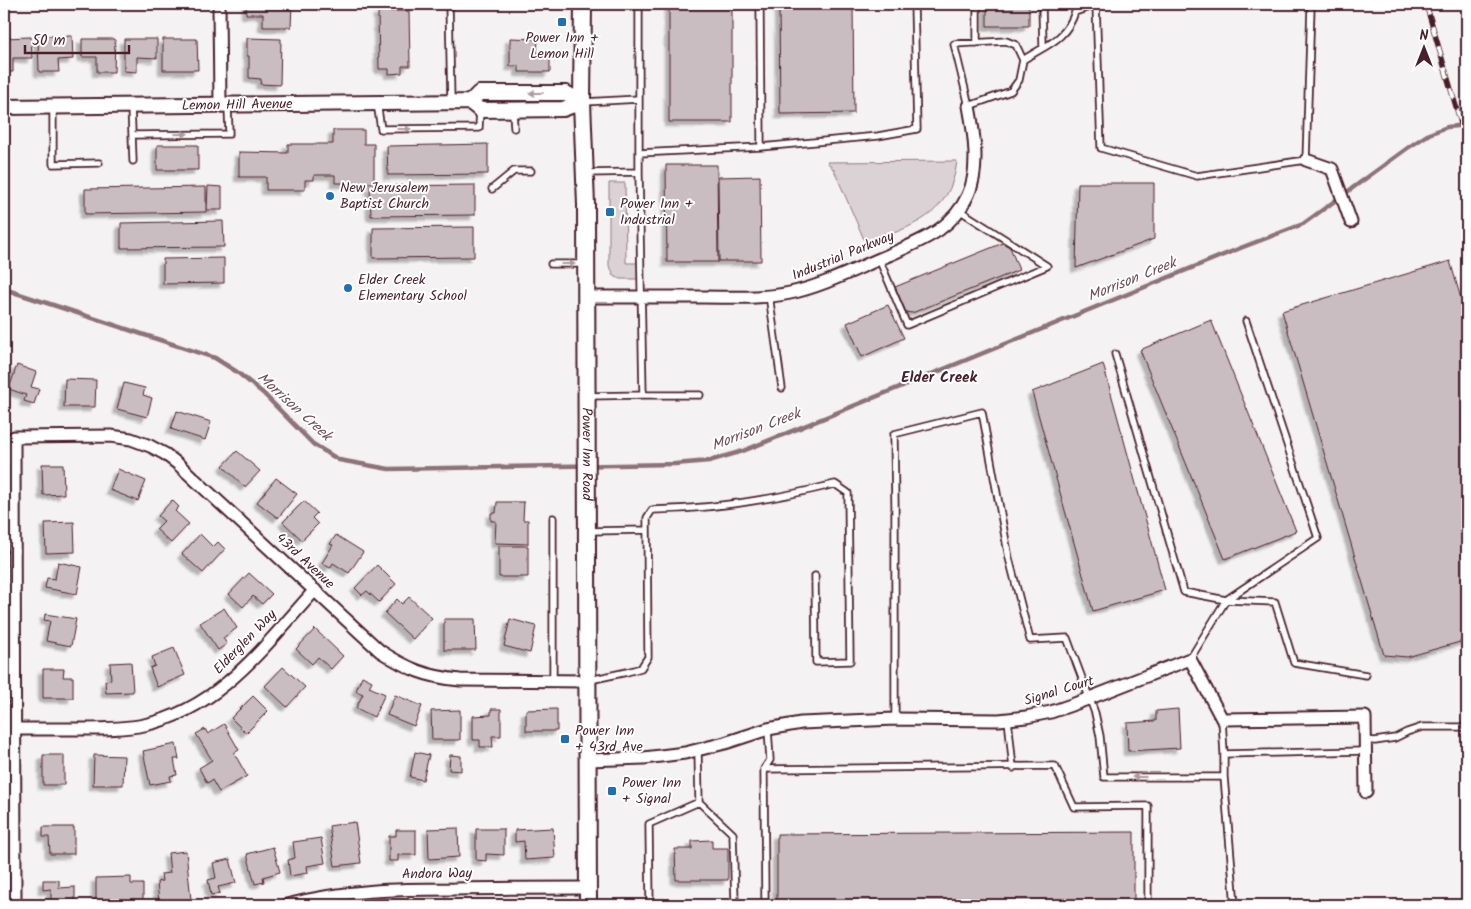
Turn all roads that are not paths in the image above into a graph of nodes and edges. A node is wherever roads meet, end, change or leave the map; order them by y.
1 (219, 4) edge
2 (449, 4) edge
3 (583, 4) edge
4 (639, 4) edge
5 (760, 4) edge
6 (914, 4) edge
7 (977, 4) edge
8 (1042, 4) edge
9 (1096, 4) edge
10 (1309, 4) edge
11 (977, 43) junction
12 (1043, 48) junction
13 (1023, 60) junction
14 (639, 99) junction
15 (451, 102) junction
16 (476, 102) junction
17 (582, 102) junction
18 (377, 103) junction
19 (224, 105) junction
20 (131, 106) junction
21 (969, 106) junction
22 (4, 107) edge
23 (53, 107) junction
24 (513, 109) junction
25 (514, 128) dead end
26 (132, 135) junction
27 (761, 147) junction
28 (639, 153) junction
29 (1306, 160) junction
30 (133, 161) dead end
31 (99, 163) dead end
32 (531, 171) dead end
33 (585, 172) junction
34 (639, 172) junction
35 (492, 189) dead end
36 (959, 210) junction
37 (1351, 222) dead end
38 (879, 259) junction
39 (551, 264) dead end
40 (586, 264) junction
41 (769, 295) junction
42 (586, 297) junction
43 (642, 297) junction
44 (1246, 321) dead end
45 (1116, 354) dead end
46 (782, 388) dead end
47 (643, 395) junction
48 (700, 395) dead end
49 (586, 396) junction
50 (553, 518) dead end
51 (647, 530) junction
52 (587, 531) junction
53 (815, 576) dead end
54 (9, 586) edge
55 (315, 590) junction
56 (1226, 600) junction
57 (1190, 659) junction
58 (1366, 675) dead end
59 (553, 680) junction
60 (588, 681) junction
61 (1090, 698) junction
62 (895, 719) junction
63 (1008, 719) junction
64 (1222, 719) junction
65 (1467, 727) edge
66 (15, 729) junction
67 (768, 729) junction
68 (1365, 746) junction
69 (698, 750) junction
70 (1224, 754) junction
71 (588, 760) junction
72 (1013, 768) junction
73 (764, 769) junction
74 (1224, 777) junction
75 (1366, 792) dead end
76 (699, 802) junction
77 (588, 888) junction
78 (15, 905) edge
79 (287, 905) edge
80 (588, 905) edge
81 (650, 905) edge
82 (732, 905) edge
83 (765, 905) edge
84 (1148, 905) edge
85 (1235, 905) edge

1 - 19 street
2 - 15 lane
3 - 17 main road, Power Inn Road
4 - 14 lane
5 - 27 lane
6 - 27 lane
7 - 11 lane
8 - 12 lane
9 - 12 lane
9 - 29 lane
10 - 29 lane
11 - 13 lane
11 - 21 lane
12 - 13 lane
13 - 21 lane
14 - 17 lane
14 - 28 lane
15 - 16 street, Lemon Hill Avenue
15 - 18 street, Lemon Hill Avenue
17 -> 16 street, Lemon Hill Avenue
18 -> 16 lane
16 - 24 street, Lemon Hill Avenue
17 - 24 street, Lemon Hill Avenue
17 - 33 main road, Power Inn Road
18 - 19 street, Lemon Hill Avenue
19 - 20 street, Lemon Hill Avenue
26 -> 19 lane
20 - 23 street, Lemon Hill Avenue
20 - 26 lane
21 - 36 street, Industrial Parkway
22 - 23 street, Lemon Hill Avenue
23 - 31 lane
24 - 25 lane
26 - 30 lane
27 - 28 lane
28 - 34 lane
29 - 37 street
32 - 35 lane
33 - 34 lane
33 - 40 main road, Power Inn Road
34 - 43 lane
36 - 38 street, Industrial Parkway
36 - 38 lane
38 - 41 street, Industrial Parkway
39 -> 40 lane
40 - 42 main road, Power Inn Road
41 - 43 street, Industrial Parkway
41 - 46 lane
42 - 43 street, Industrial Parkway
42 - 49 main road, Power Inn Road
43 - 47 lane
44 - 56 lane
45 - 56 lane
47 - 48 lane
47 - 49 lane
49 - 52 main road, Power Inn Road
50 - 59 lane
51 - 52 lane
51 - 53 lane
51 - 60 lane
52 - 60 main road, Power Inn Road
54 - 55 street, 43rd Avenue
54 - 66 street
55 - 59 street, 43rd Avenue
55 - 66 street, Elderglen Way
56 - 57 lane
56 - 58 lane
57 - 61 street, Signal Court
57 - 64 street
59 - 60 street, 43rd Avenue
60 - 71 main road, Power Inn Road
61 - 62 lane
61 - 63 street, Signal Court
74 -> 61 lane
62 - 63 street, Signal Court
62 - 67 street, Signal Court
63 - 72 lane
64 - 68 street
64 - 70 lane
65 - 68 lane
66 - 78 street
67 - 69 street, Signal Court
67 - 73 lane
68 - 70 lane
68 - 75 street
69 - 71 street, Signal Court
69 - 76 lane
70 - 74 lane
71 - 77 main road, Power Inn Road
72 - 73 lane
72 - 84 lane
73 - 83 lane
74 - 85 lane
76 - 81 lane
76 - 82 lane
77 - 79 street, Andora Way
77 - 80 main road, Power Inn Road

